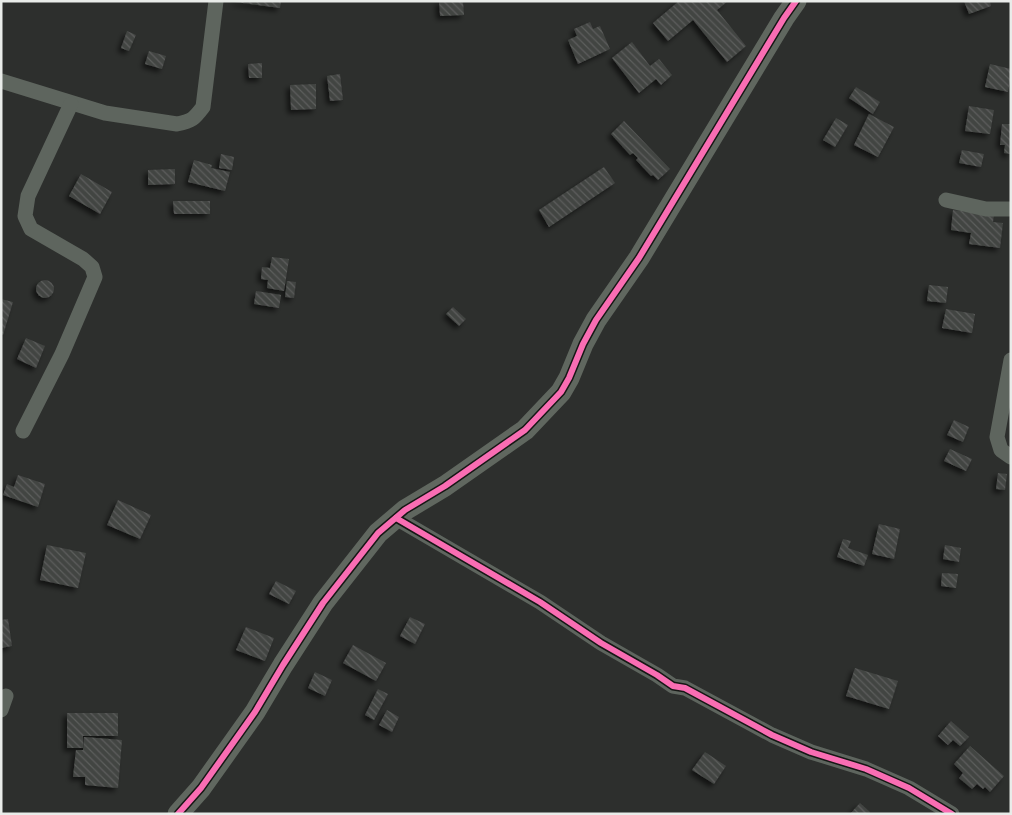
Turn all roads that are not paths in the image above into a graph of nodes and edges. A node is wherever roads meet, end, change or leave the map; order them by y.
1 (216, 1) edge
2 (796, 1) edge
3 (1, 81) edge
4 (71, 104) junction
5 (946, 200) dead end
6 (1011, 210) edge
7 (1011, 360) edge
8 (23, 431) dead end
9 (1011, 457) edge
10 (396, 518) junction
11 (178, 814) edge
12 (952, 814) edge

1 - 4 street
2 - 10 street
3 - 4 street
4 - 8 street
5 - 6 street
7 - 9 street
10 - 11 street
10 - 12 street

